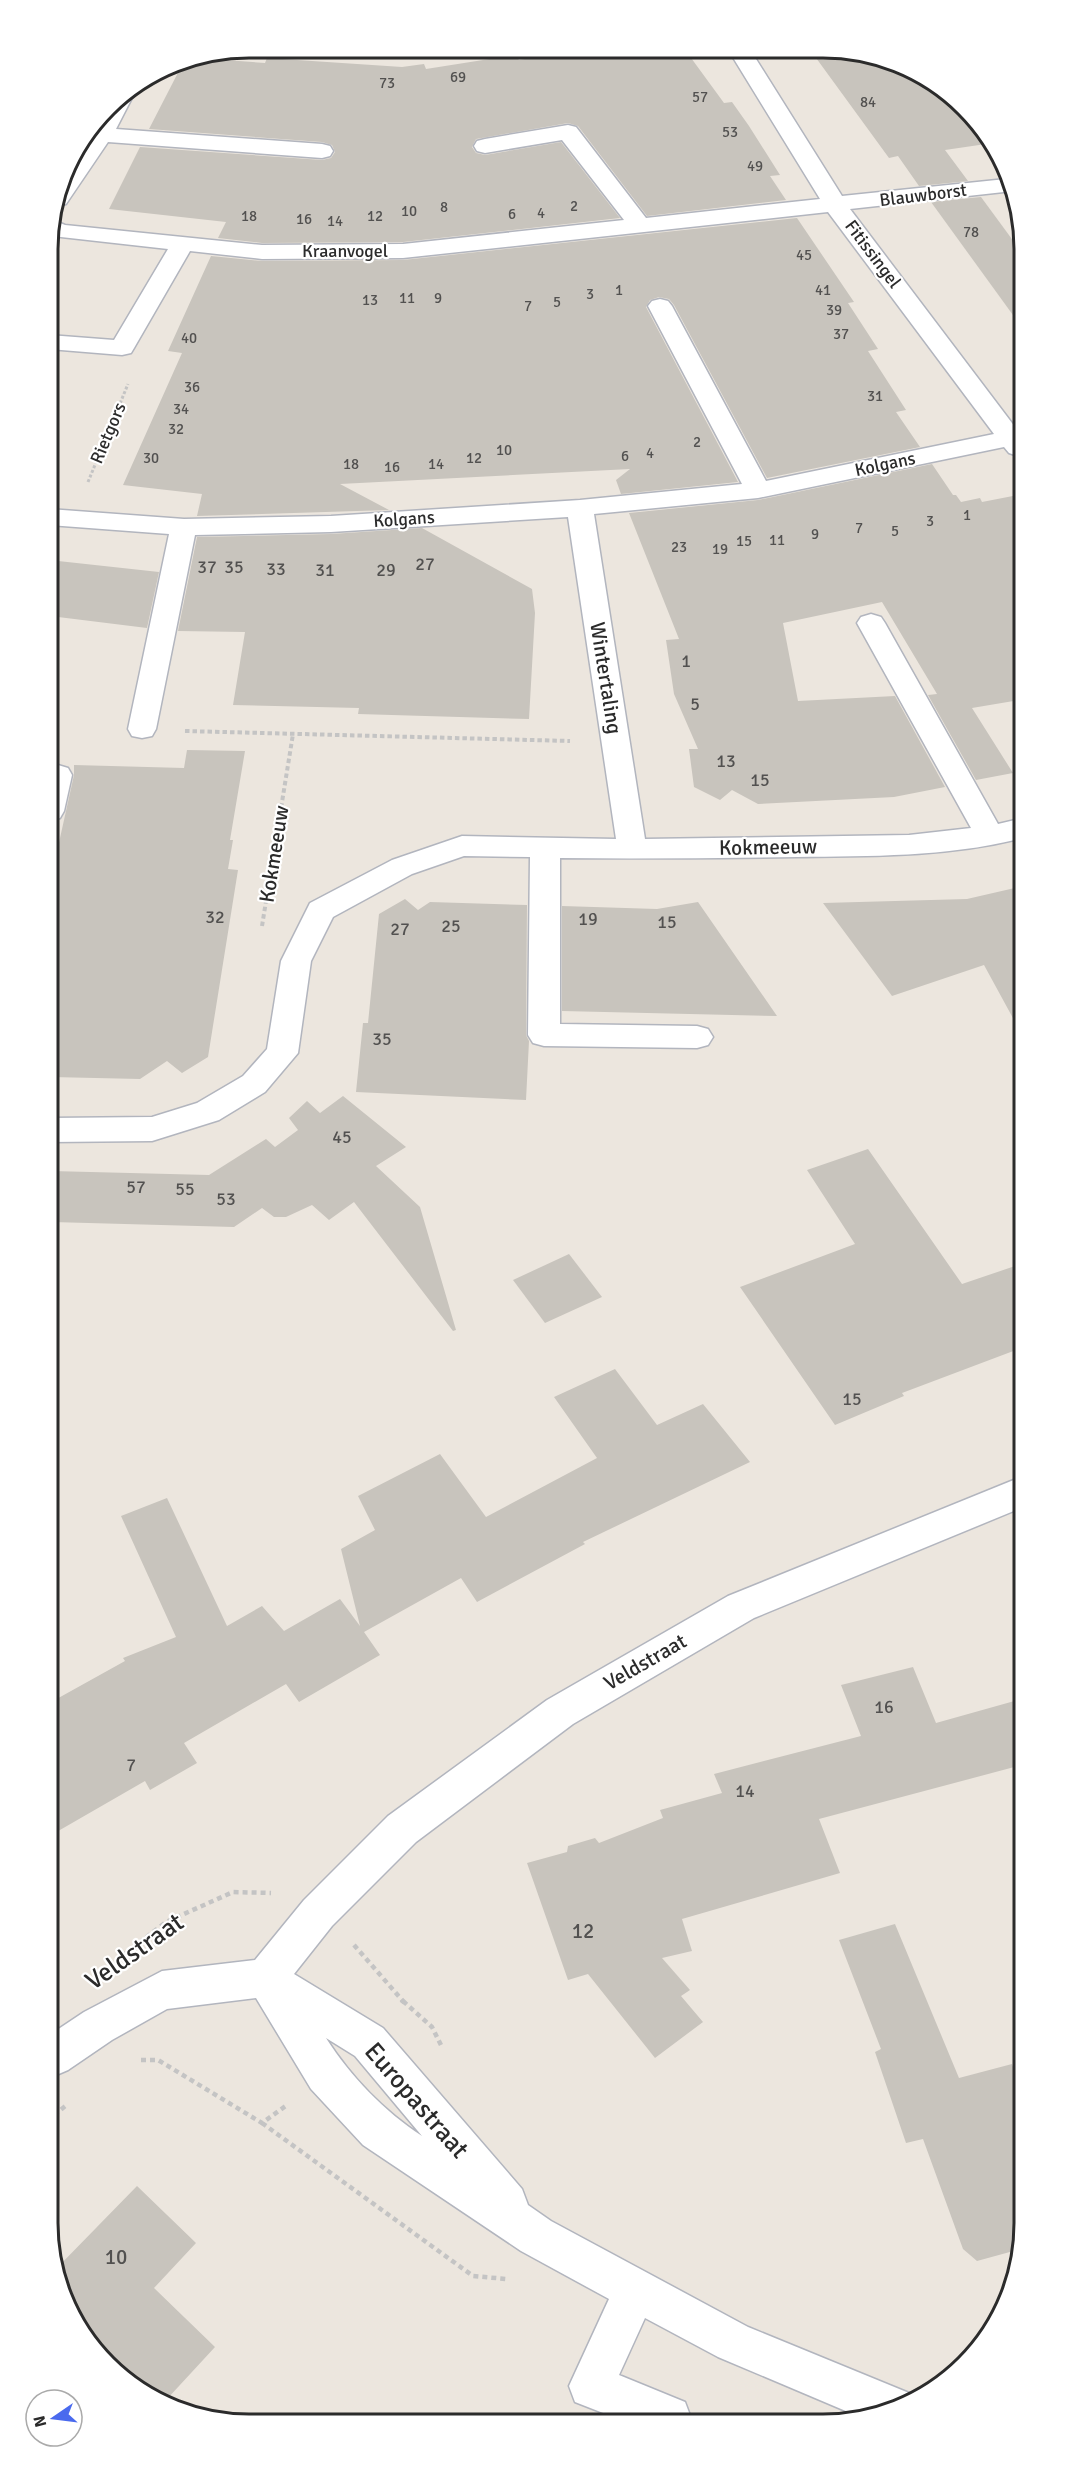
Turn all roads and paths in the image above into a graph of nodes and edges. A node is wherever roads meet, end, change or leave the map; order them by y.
1 (744, 58) edge
2 (109, 121) edge
3 (102, 135) junction
4 (484, 146) dead end
5 (322, 151) dead end
6 (72, 178) edge
7 (1002, 186) edge
8 (836, 206) junction
9 (641, 226) junction
10 (60, 231) edge
11 (183, 243) junction
12 (660, 306) dead end
13 (59, 343) edge
14 (122, 348) junction
15 (1013, 440) edge
16 (1013, 443) edge
17 (758, 490) junction
18 (580, 508) junction
19 (61, 518) edge
20 (184, 527) junction
21 (871, 623) dead end
22 (142, 729) joint
23 (293, 734) junction
24 (616, 742) junction
25 (1013, 830) edge
26 (990, 836) junction
27 (546, 847) junction
28 (632, 849) junction
29 (296, 961) junction
30 (697, 1037) dead end
31 (59, 1130) edge
32 (1013, 1495) edge
33 (318, 1913) junction
34 (119, 1958) dead end
35 (266, 1978) junction
36 (58, 2052) edge
37 (536, 2236) junction
38 (636, 2290) junction
39 (881, 2404) edge
40 (659, 2414) edge

1 - 8 street, Fitissingel
2 - 3 street
3 - 5 street
3 - 6 street
4 - 9 street
7 - 8 street, Blauwborst
8 - 9 street, Kraanvogel
8 - 15 street, Fitissingel
9 - 11 street, Kraanvogel
10 - 11 street, Kraanvogel
11 - 14 street
12 - 17 street
13 - 14 street
14 - 19 path, Rietgors
16 - 17 street, Kolgans
17 - 18 street, Kolgans
18 - 20 street, Kolgans
18 - 24 street, Wintertaling
19 - 20 street, Kolgans
20 - 22 street
21 - 26 street
22 - 23 path
23 - 24 path
23 - 29 path, Kokmeeuw
24 - 28 street, Wintertaling
25 - 26 street, Kokmeeuw
26 - 28 street, Kokmeeuw
27 - 28 street, Kokmeeuw
27 - 29 street, Kokmeeuw
27 - 30 street
29 - 31 street, Kokmeeuw
32 - 33 street, Veldstraat
33 - 34 path, Veldstraat
33 - 35 street, Veldstraat
35 - 36 street, Veldstraat
35 - 37 street, Europastraat
35 - 37 street, Europastraat
37 - 38 street, Europastraat
38 - 39 street, Europastraat
38 - 40 street

